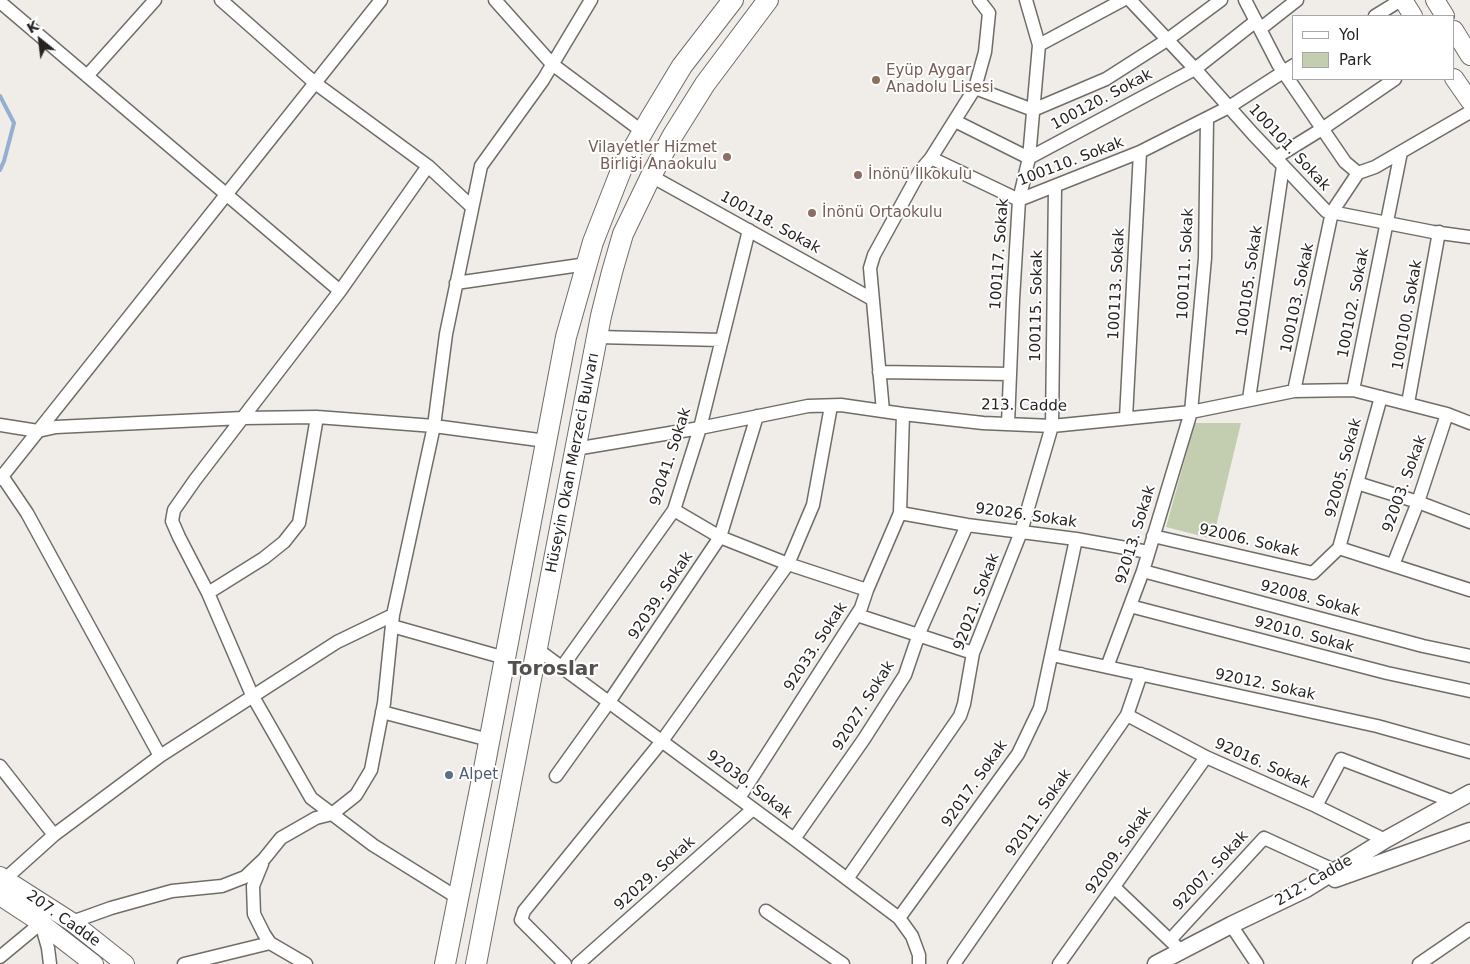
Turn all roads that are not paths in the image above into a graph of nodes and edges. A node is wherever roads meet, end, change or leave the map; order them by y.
1 (155, 0) edge
2 (221, 0) edge
3 (381, 0) edge
4 (495, 0) edge
5 (591, 0) edge
6 (733, 0) edge
7 (768, 0) edge
8 (979, 0) edge
9 (1026, 0) edge
10 (1123, 0) edge
11 (1130, 0) edge
12 (1222, 0) edge
13 (1245, 0) edge
14 (1297, 0) edge
15 (1402, 0) edge
16 (1435, 0) edge
17 (0, 2) edge
18 (1376, 15) edge
19 (1412, 15) edge
20 (1444, 15) edge
21 (1258, 25) junction
22 (1455, 32) edge
23 (1167, 40) junction
24 (1040, 45) junction
25 (1470, 56) edge
26 (552, 64) junction
27 (1289, 68) edge
28 (1195, 69) junction
29 (87, 76) junction
30 (1455, 79) edge
31 (1295, 80) edge
32 (1394, 80) edge
33 (315, 83) junction
34 (975, 88) junction
35 (1470, 101) edge
36 (1229, 107) junction
37 (1033, 110) junction
38 (1470, 112) edge
39 (1207, 119) junction
40 (954, 121) junction
41 (1322, 129) junction
42 (643, 132) junction
43 (1140, 152) junction
44 (1401, 152) junction
45 (931, 158) junction
46 (1029, 158) junction
47 (1279, 162) junction
48 (428, 166) junction
49 (1358, 172) junction
50 (651, 176) junction
51 (1055, 186) junction
52 (226, 194) junction
53 (1018, 200) junction
54 (472, 206) junction
55 (1332, 212) junction
56 (1387, 223) junction
57 (749, 230) junction
58 (1439, 232) junction
59 (1470, 236) edge
60 (587, 264) junction
61 (456, 283) junction
62 (340, 292) junction
63 (872, 299) junction
64 (597, 337) junction
65 (722, 340) junction
66 (879, 372) junction
67 (1010, 374) junction
68 (1353, 390) junction
69 (1294, 392) junction
70 (1381, 397) junction
71 (1249, 399) junction
72 (1408, 403) junction
73 (831, 406) junction
74 (882, 411) junction
75 (1191, 412) junction
76 (903, 414) junction
77 (1447, 414) junction
78 (757, 416) junction
79 (316, 417) junction
80 (243, 418) junction
81 (1126, 418) junction
82 (1470, 423) edge
83 (1008, 424) junction
84 (0, 425) edge
85 (434, 426) junction
86 (1052, 426) junction
87 (700, 428) junction
88 (38, 431) junction
89 (546, 441) junction
90 (576, 449) junction
91 (1, 478) edge
92 (1357, 483) junction
93 (1418, 502) junction
94 (674, 510) junction
95 (900, 513) junction
96 (1470, 522) edge
97 (967, 525) junction
98 (1022, 532) junction
99 (1153, 536) junction
100 (720, 537) junction
101 (1076, 539) junction
102 (1339, 548) junction
103 (1148, 552) junction
104 (788, 564) junction
105 (1393, 565) junction
106 (1143, 571) junction
107 (867, 590) junction
108 (1470, 590) edge
109 (208, 593) junction
110 (1130, 606) junction
111 (857, 615) junction
112 (393, 620) junction
113 (918, 635) junction
114 (537, 649) junction
115 (973, 653) junction
116 (1052, 655) junction
117 (1470, 656) edge
118 (505, 658) junction
119 (562, 667) junction
120 (1107, 667) junction
121 (1141, 674) junction
122 (1470, 691) edge
123 (252, 695) junction
124 (609, 702) junction
125 (382, 712) junction
126 (1127, 715) junction
127 (489, 740) junction
128 (662, 741) junction
129 (1470, 752) edge
130 (160, 756) junction
131 (1206, 757) junction
132 (0, 766) edge
133 (556, 776) dead end
134 (1470, 793) edge
135 (739, 798) junction
136 (1454, 802) junction
137 (1316, 806) junction
138 (754, 808) junction
139 (332, 814) junction
140 (1470, 831) edge
141 (54, 836) junction
142 (794, 839) junction
143 (1385, 840) junction
144 (264, 859) junction
145 (1336, 871) junction
146 (2, 877) edge
147 (847, 879) junction
148 (1114, 887) junction
149 (1306, 889) junction
150 (0, 896) edge
151 (458, 898) junction
152 (766, 911) dead end
153 (899, 918) junction
154 (72, 922) junction
155 (40, 923) junction
156 (1231, 925) junction
157 (1470, 929) edge
158 (270, 943) junction
159 (1176, 946) junction
160 (0, 957) edge
161 (50, 964) edge
162 (94, 964) edge
163 (125, 964) edge
164 (184, 964) edge
165 (306, 964) edge
166 (445, 964) edge
167 (476, 964) edge
168 (566, 964) edge
169 (578, 964) edge
170 (843, 964) edge
171 (919, 964) edge
172 (954, 964) edge
173 (1059, 964) edge
174 (1156, 964) edge
175 (1257, 964) edge
176 (1420, 964) edge

1 - 29 street
2 - 33 street
3 - 33 street
4 - 26 street
5 - 26 street
6 - 42 main road, Hüseyin Okan Merzeci Bulvarı
7 - 50 main road, Hüseyin Okan Merzeci Bulvarı
8 - 34 street
9 - 24 street, 100117. Sokak
10 - 24 street
11 - 23 street, 100101. Sokak
12 - 23 street
13 - 21 street
14 - 21 street, 100120. Sokak
15 - 18 street
15 - 19 main road
16 - 20 main road
17 - 29 street
21 - 27 street
21 - 28 street, 100120. Sokak
22 - 25 main road
23 - 28 street, 100101. Sokak
23 - 37 street
24 - 37 street, 100117. Sokak
26 - 42 street
26 - 54 street
27 - 36 street, 100110. Sokak
28 - 36 street, 100101. Sokak
28 - 46 street, 100120. Sokak
29 - 52 street
30 - 35 main road
31 - 41 street
32 - 41 street
33 - 48 street
33 - 52 street
34 - 37 street
34 - 40 street
36 - 39 street, 100110. Sokak
36 - 47 street, 100101. Sokak
37 - 46 street, 100117. Sokak
38 - 44 street
39 - 43 street, 100110. Sokak
39 - 75 street, 100111. Sokak
40 - 45 street
40 - 46 street
41 - 47 street
41 - 49 street
42 - 60 main road, Hüseyin Okan Merzeci Bulvarı
43 - 51 street, 100110. Sokak
43 - 81 street, 100113. Sokak
44 - 49 street
44 - 56 street, 100102. Sokak
45 - 53 street, 100110. Sokak
45 - 63 street
46 - 53 street, 100117. Sokak
47 - 55 street, 100101. Sokak
47 - 71 street, 100105. Sokak
48 - 54 street
48 - 62 street
49 - 55 street
50 - 57 street, 100118. Sokak
50 - 64 main road, Hüseyin Okan Merzeci Bulvarı
51 - 53 street, 100110. Sokak
51 - 86 street, 100115. Sokak
52 - 62 street
52 - 88 street
53 - 67 street, 100117. Sokak
54 - 61 street
55 - 56 street, 100101. Sokak
55 - 69 street, 100103. Sokak
56 - 58 street, 100101. Sokak
56 - 68 street, 100102. Sokak
57 - 63 street, 100118. Sokak
57 - 65 street, 92041. Sokak
58 - 59 street, 100101. Sokak
58 - 72 street, 100100. Sokak
60 - 61 street
60 - 89 main road, Hüseyin Okan Merzeci Bulvarı
61 - 85 street
62 - 80 street
63 - 66 street
64 - 65 street
64 - 90 main road, Hüseyin Okan Merzeci Bulvarı
65 - 87 street, 92041. Sokak
66 - 67 street
66 - 74 street
67 - 83 street, 100117. Sokak
68 - 69 street, 213. Cadde
68 - 70 street, 213. Cadde
69 - 71 street, 213. Cadde
70 - 72 street, 213. Cadde
70 - 92 street, 92005. Sokak
71 - 75 street, 213. Cadde
72 - 77 street, 213. Cadde
73 - 74 street, 213. Cadde
73 - 78 street, 213. Cadde
73 - 104 street
74 - 76 street, 213. Cadde
75 - 81 street, 213. Cadde
75 - 99 street, 92013. Sokak
76 - 83 street, 213. Cadde
76 - 95 street, 92033. Sokak
77 - 82 street, 213. Cadde
77 - 93 street, 92003. Sokak
78 - 87 street, 213. Cadde
78 - 100 street, 92039. Sokak
79 - 80 street
79 - 85 street
79 - 109 street
80 - 88 street
80 - 109 street
81 - 86 street, 213. Cadde
83 - 86 street, 213. Cadde
84 - 88 street
85 - 89 street
85 - 112 street
86 - 98 street, 92021. Sokak
87 - 90 street, 213. Cadde
87 - 94 street, 92041. Sokak
88 - 91 street
89 - 118 main road, Hüseyin Okan Merzeci Bulvarı
90 - 114 main road, Hüseyin Okan Merzeci Bulvarı
91 - 130 street
92 - 93 street
92 - 102 street, 92005. Sokak
93 - 96 street
93 - 105 street, 92003. Sokak
94 - 100 street
94 - 119 street, 92041. Sokak
95 - 97 street, 92026. Sokak
95 - 107 street, 92033. Sokak
97 - 98 street, 92026. Sokak
97 - 113 street, 92027. Sokak
98 - 101 street, 92026. Sokak
98 - 115 street, 92021. Sokak
99 - 102 street, 92006. Sokak
99 - 103 street, 92013. Sokak
100 - 104 street
100 - 124 street, 92039. Sokak
101 - 103 street, 92026. Sokak
101 - 116 street, 92017. Sokak
102 - 105 street
103 - 106 street, 92013. Sokak
104 - 107 street
104 - 128 street
105 - 108 street
106 - 110 street, 92013. Sokak
106 - 117 street, 92008. Sokak
107 - 111 street, 92033. Sokak
109 - 123 street
110 - 120 street, 92013. Sokak
110 - 122 street, 92010. Sokak
111 - 113 street
111 - 135 street, 92033. Sokak
112 - 118 street
112 - 123 street
112 - 125 street
113 - 115 street
113 - 142 street, 92027. Sokak
114 - 119 street, 92030. Sokak
114 - 167 main road, Hüseyin Okan Merzeci Bulvarı
115 - 147 street, 92021. Sokak
116 - 120 street, 92012. Sokak
116 - 153 street, 92017. Sokak
118 - 127 main road, Hüseyin Okan Merzeci Bulvarı
119 - 124 street, 92030. Sokak
120 - 121 street, 92012. Sokak
121 - 126 street, 92011. Sokak
121 - 129 street, 92012. Sokak
123 - 130 street
123 - 139 street
124 - 128 street, 92030. Sokak
124 - 133 street, 92039. Sokak
125 - 127 street
125 - 139 street
126 - 131 street, 92016. Sokak
126 - 172 street, 92011. Sokak
127 - 151 main road, Hüseyin Okan Merzeci Bulvarı
128 - 135 street, 92030. Sokak
128 - 168 street
130 - 141 street
131 - 137 street, 92016. Sokak
131 - 148 street, 92009. Sokak
132 - 141 street
134 - 136 street, 212. Cadde
135 - 138 street, 92030. Sokak
136 - 137 street
136 - 143 street, 212. Cadde
137 - 143 street, 92016. Sokak
138 - 142 street, 92030. Sokak
138 - 169 street, 92029. Sokak
139 - 144 street
139 - 151 street
140 - 149 street
141 - 146 street
142 - 147 street, 92030. Sokak
143 - 145 street, 212. Cadde
144 - 154 street
144 - 158 street
145 - 149 street, 212. Cadde
145 - 159 street, 92007. Sokak
146 - 154 main road, 207. Cadde
147 - 153 street, 92030. Sokak
148 - 159 street
148 - 173 street, 92009. Sokak
149 - 156 street, 212. Cadde
150 - 155 main road, 207. Cadde
151 - 166 main road, Hüseyin Okan Merzeci Bulvarı
152 - 170 street
153 - 171 street, 92030. Sokak
154 - 163 main road, 207. Cadde
155 - 160 street
155 - 161 street
155 - 162 main road, 207. Cadde
156 - 159 street, 212. Cadde
156 - 175 street
157 - 176 street
158 - 164 street
158 - 165 street
159 - 174 street, 212. Cadde

